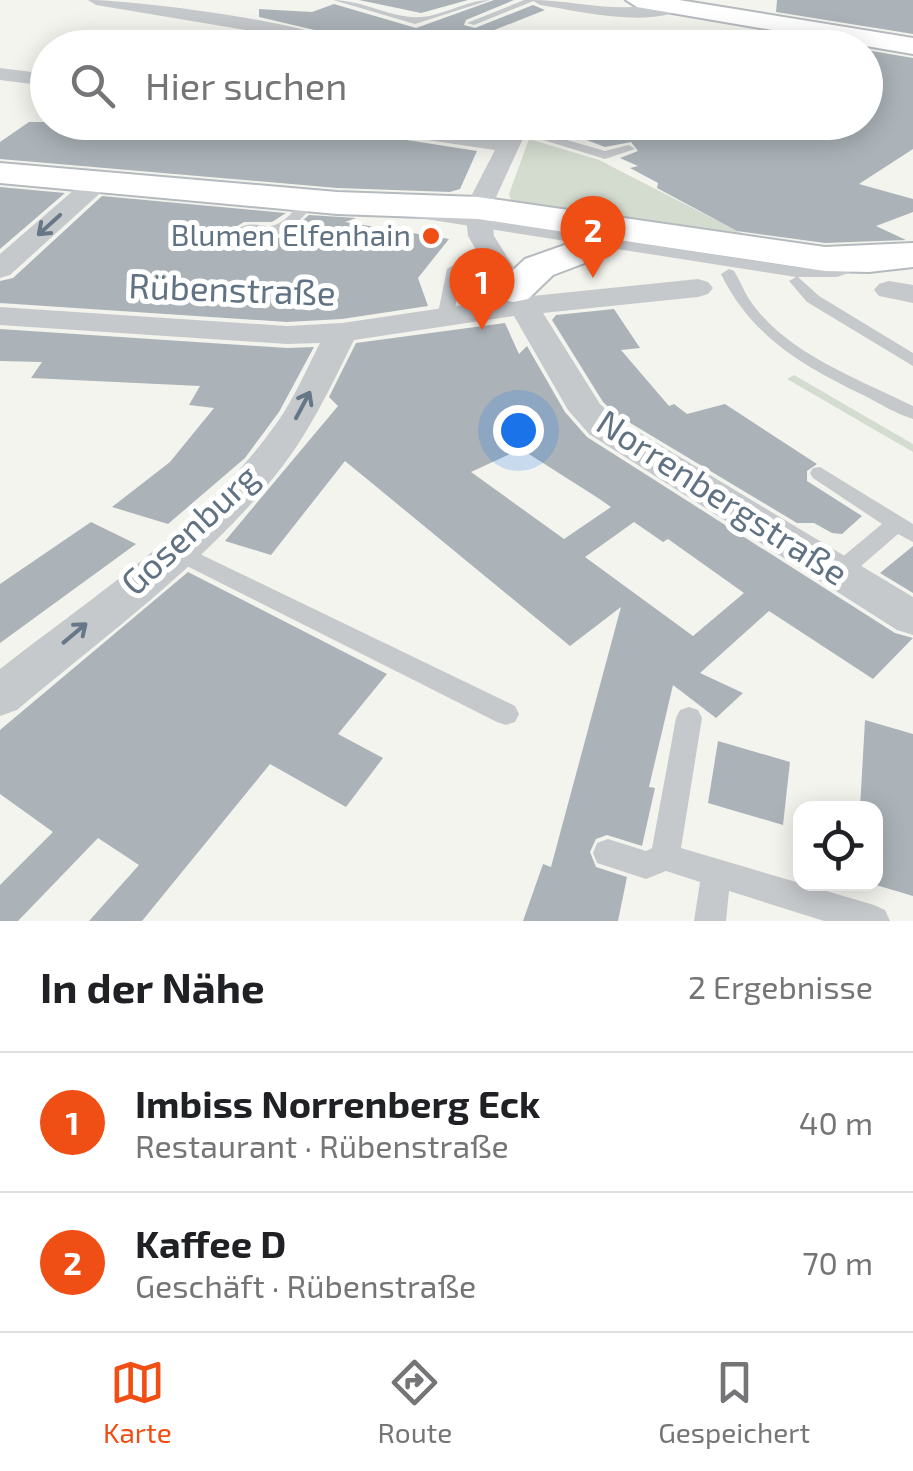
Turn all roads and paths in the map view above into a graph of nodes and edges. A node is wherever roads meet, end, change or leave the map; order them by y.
1 (96, 0) edge
2 (336, 0) edge
3 (486, 0) edge
4 (532, 0) edge
5 (540, 0) edge
6 (637, 0) edge
7 (678, 7) junction
8 (471, 23) dead end
9 (270, 30) edge
10 (791, 30) edge
11 (883, 42) edge
12 (913, 46) edge
13 (0, 74) edge
14 (30, 78) edge
15 (30, 82) edge
16 (0, 95) edge
17 (508, 140) edge
18 (544, 140) edge
19 (629, 149) dead end
20 (0, 173) edge
21 (99, 181) junction
22 (323, 202) junction
23 (479, 222) junction
24 (242, 230) dead end
25 (576, 253) junction
26 (913, 255) edge
27 (0, 269) edge
28 (455, 269) dead end
29 (714, 281) junction
30 (797, 281) junction
31 (890, 282) edge
32 (517, 298) junction
33 (0, 316) edge
34 (444, 318) junction
35 (342, 332) junction
36 (913, 361) edge
37 (913, 413) edge
38 (820, 473) dead end
39 (904, 530) edge
40 (175, 550) junction
41 (836, 574) junction
42 (913, 618) edge
43 (0, 696) edge
44 (506, 714) dead end
45 (689, 718) dead end
46 (608, 853) dead end
47 (665, 857) junction
48 (716, 873) junction
49 (710, 921) edge
50 (874, 921) edge

1 - 9 street
2 - 3 lane
4 - 8 lane
5 - 7 street
6 - 7 main road
7 - 10 main road
11 - 12 main road
13 - 14 street
15 - 16 street
17 - 23 street
18 - 19 lane
20 - 21 main road
21 - 22 main road
21 -> 27 street
22 - 23 main road
22 - 24 lane
23 - 25 main road
23 - 31 main road
23 - 32 street, Norrenbergstraße
25 - 29 main road
25 - 32 main road
26 - 31 main road
28 - 34 lane
29 - 30 main road
29 - 32 street, Rübenstraße
29 - 37 lane
30 - 31 main road
30 - 36 lane
32 - 34 street, Rübenstraße
32 - 41 street, Norrenbergstraße
33 - 35 street, Rübenstraße
34 - 35 street, Rübenstraße
40 -> 35 street, Gosenburg
38 - 39 lane
39 - 41 lane
43 -> 40 street, Gosenburg
40 - 44 lane
41 - 42 street, Norrenbergstraße
45 - 47 lane
46 - 47 lane
47 - 48 lane
48 - 49 lane
48 - 50 lane

